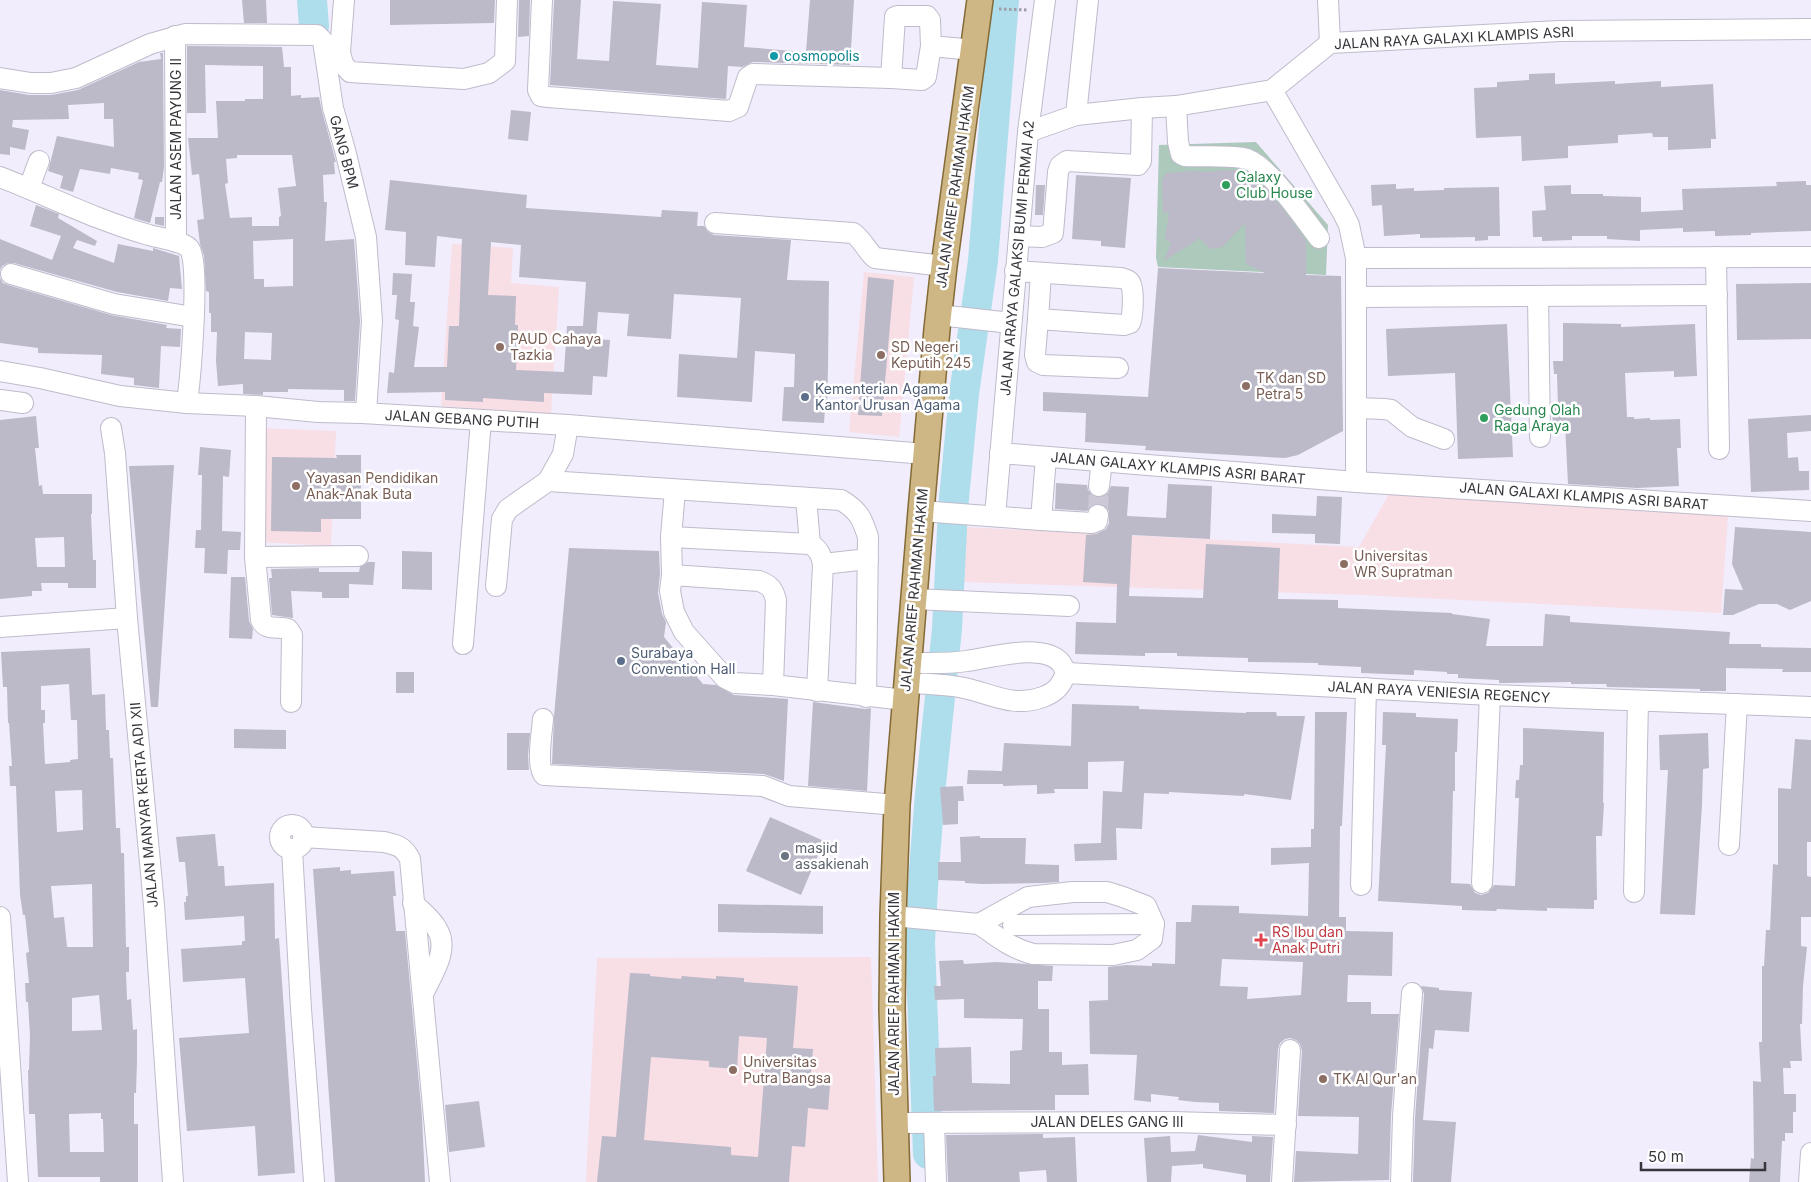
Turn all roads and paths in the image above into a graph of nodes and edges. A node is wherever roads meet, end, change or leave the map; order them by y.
1 (344, 0) edge
2 (507, 0) edge
3 (542, 0) edge
4 (1088, 0) edge
5 (1328, 0) edge
6 (986, 4) edge
7 (1037, 5) edge
8 (1811, 29) edge
9 (175, 36) junction
10 (1330, 43) junction
11 (931, 46) junction
12 (974, 50) junction
13 (0, 78) edge
14 (891, 78) junction
15 (1272, 90) junction
16 (1176, 106) junction
17 (1142, 108) junction
18 (1076, 115) junction
19 (1028, 132) junction
20 (39, 161) dead end
21 (0, 177) edge
22 (29, 188) junction
23 (715, 224) dead end
24 (1018, 236) junction
25 (1319, 238) dead end
26 (176, 242) junction
27 (1716, 257) junction
28 (1811, 257) edge
29 (1356, 258) junction
30 (944, 266) junction
31 (1015, 271) junction
32 (1041, 273) junction
33 (11, 274) dead end
34 (1717, 295) junction
35 (1538, 296) junction
36 (1356, 297) junction
37 (193, 317) junction
38 (1038, 319) junction
39 (948, 323) junction
40 (1002, 328) junction
41 (1118, 368) dead end
42 (0, 372) edge
43 (0, 400) edge
44 (23, 403) dead end
45 (187, 403) junction
46 (256, 406) junction
47 (1357, 408) junction
48 (366, 413) junction
49 (480, 420) junction
50 (568, 425) junction
51 (111, 428) dead end
52 (1540, 437) dead end
53 (1444, 439) dead end
54 (1719, 449) dead end
55 (1000, 453) junction
56 (926, 454) junction
57 (1046, 457) junction
58 (1102, 461) junction
59 (548, 481) junction
60 (1356, 482) junction
61 (1099, 486) tunnel mouth
62 (675, 490) junction
63 (806, 498) junction
64 (1811, 510) edge
65 (928, 511) junction
66 (985, 515) junction
67 (1098, 515) dead end
68 (1041, 520) junction
69 (671, 537) junction
70 (810, 544) junction
71 (358, 556) dead end
72 (255, 557) junction
73 (868, 558) junction
74 (823, 564) junction
75 (672, 575) junction
76 (496, 586) dead end
77 (925, 599) junction
78 (1069, 606) dead end
79 (127, 618) junction
80 (0, 627) edge
81 (463, 644) dead end
82 (972, 660) junction
83 (1066, 673) junction
84 (907, 682) junction
85 (773, 685) junction
86 (1366, 688) junction
87 (971, 690) junction
88 (817, 691) junction
89 (1490, 695) junction
90 (866, 697) junction
91 (1638, 701) junction
92 (291, 702) dead end
93 (1737, 704) junction
94 (1811, 707) edge
95 (543, 719) dead end
96 (897, 805) junction
97 (1729, 845) dead end
98 (1482, 882) dead end
99 (1361, 885) dead end
100 (1634, 892) dead end
101 (910, 917) junction
102 (0, 918) edge
103 (979, 924) junction
104 (1154, 924) junction
105 (1009, 926) junction
106 (1412, 993) dead end
107 (1290, 1050) dead end
108 (918, 1124) junction
109 (1286, 1125) junction
110 (1811, 1153) edge
111 (18, 1182) edge
112 (173, 1182) edge
113 (314, 1182) edge
114 (440, 1182) edge
115 (897, 1182) edge
116 (936, 1182) edge
117 (1282, 1182) edge
118 (1401, 1182) edge
119 (1809, 1182) edge

1 - 2 street
3 - 14 street
4 - 18 street
5 - 10 street
6 - 7 path
6 - 12 main road, JALAN ARIEF RAHMAN HAKIM
7 - 19 street, JALAN ARAYA GALAKSI BUMI PERMAI A2
8 - 10 street, JALAN RAYA GALAXI KLAMPIS ASRI
9 - 13 street, GANG BPM
9 - 26 street, JALAN ASEM PAYUNG II
9 - 48 street, GANG BPM
10 - 15 street, JALAN RAYA GALAXI KLAMPIS ASRI
11 - 12 street
11 - 14 street
11 - 14 street
12 - 30 main road, JALAN ARIEF RAHMAN HAKIM
15 - 16 street, JALAN RAYA GALAXI KLAMPIS ASRI
15 - 29 street
16 - 17 street, JALAN RAYA GALAXI KLAMPIS ASRI
16 - 25 street
17 - 18 street, JALAN RAYA GALAXI KLAMPIS ASRI
17 - 24 street
18 - 19 street, JALAN RAYA GALAXI KLAMPIS ASRI
19 - 24 street, JALAN ARAYA GALAKSI BUMI PERMAI A2
20 - 22 street
21 - 22 street
22 - 26 street
23 - 30 street
24 - 31 street, JALAN ARAYA GALAKSI BUMI PERMAI A2
26 - 37 street
27 - 28 street
27 - 29 street
27 - 34 street
29 - 36 street
30 - 39 main road, JALAN ARIEF RAHMAN HAKIM
31 - 32 street
31 - 40 street, JALAN ARAYA GALAKSI BUMI PERMAI A2
32 - 38 street
32 - 38 street
33 - 37 street
34 - 35 street
34 - 54 street
35 - 36 street
35 - 52 street
36 - 47 street
37 - 45 street
38 - 41 street
39 - 40 street
39 - 56 main road, JALAN ARIEF RAHMAN HAKIM
40 - 55 street, JALAN ARAYA GALAKSI BUMI PERMAI A2
42 - 45 street, JALAN GEBANG PUTIH
43 - 44 street
45 - 46 street, JALAN GEBANG PUTIH
46 - 48 street, JALAN GEBANG PUTIH
46 - 72 street
47 - 53 street
47 - 60 street
48 - 49 street, JALAN GEBANG PUTIH
49 - 50 street, JALAN GEBANG PUTIH
49 - 81 street
50 - 56 street, JALAN GEBANG PUTIH
50 - 59 street
51 - 79 street, JALAN MANYAR KERTA ADI XII
55 - 57 street, JALAN GALAXY KLAMPIS ASRI BARAT
55 - 66 street, JALAN ARAYA GALAKSI BUMI PERMAI A2
56 - 65 main road, JALAN ARIEF RAHMAN HAKIM
57 - 58 street, JALAN GALAXY KLAMPIS ASRI BARAT
57 - 68 street
58 - 60 street, JALAN GALAXY KLAMPIS ASRI BARAT
58 - 61 street
59 - 62 street
59 - 76 street
60 - 64 street, JALAN GALAXI KLAMPIS ASRI BARAT
62 - 63 street
62 - 69 street
63 - 70 street
63 - 73 street
65 - 66 street
65 - 77 main road, JALAN ARIEF RAHMAN HAKIM
66 - 68 street
67 - 68 street
69 - 70 street
69 - 75 street
70 - 74 street
71 - 72 street
72 - 92 street
73 - 74 street
73 - 90 street
74 - 88 street
75 - 85 street
75 - 85 street
77 - 78 street
77 - 84 main road, JALAN ARIEF RAHMAN HAKIM
79 - 80 street
79 - 112 street, JALAN MANYAR KERTA ADI XII
82 - 83 street
82 - 84 street
82 - 87 street
83 - 86 street, JALAN RAYA VENIESIA REGENCY
83 - 87 street
84 - 87 street
84 - 90 street
84 - 96 main road, JALAN ARIEF RAHMAN HAKIM
85 - 88 street
86 - 89 street, JALAN RAYA VENIESIA REGENCY
86 - 99 street
88 - 90 street
89 - 91 street, JALAN RAYA VENIESIA REGENCY
89 - 98 street
91 - 93 street, JALAN RAYA VENIESIA REGENCY
91 - 100 street
93 - 94 street, JALAN RAYA VENIESIA REGENCY
93 - 97 street
95 - 96 street
96 - 101 main road, JALAN ARIEF RAHMAN HAKIM
101 - 103 street
101 - 108 main road, JALAN ARIEF RAHMAN HAKIM
102 - 111 street
103 - 105 street
103 - 105 street
104 - 105 street
104 - 105 street
104 - 105 street
106 - 118 street
107 - 109 street
108 - 109 street, JALAN DELES GANG III
108 - 115 main road, JALAN ARIEF RAHMAN HAKIM
108 - 116 street
109 - 117 street
110 - 119 street
113 - 114 street

